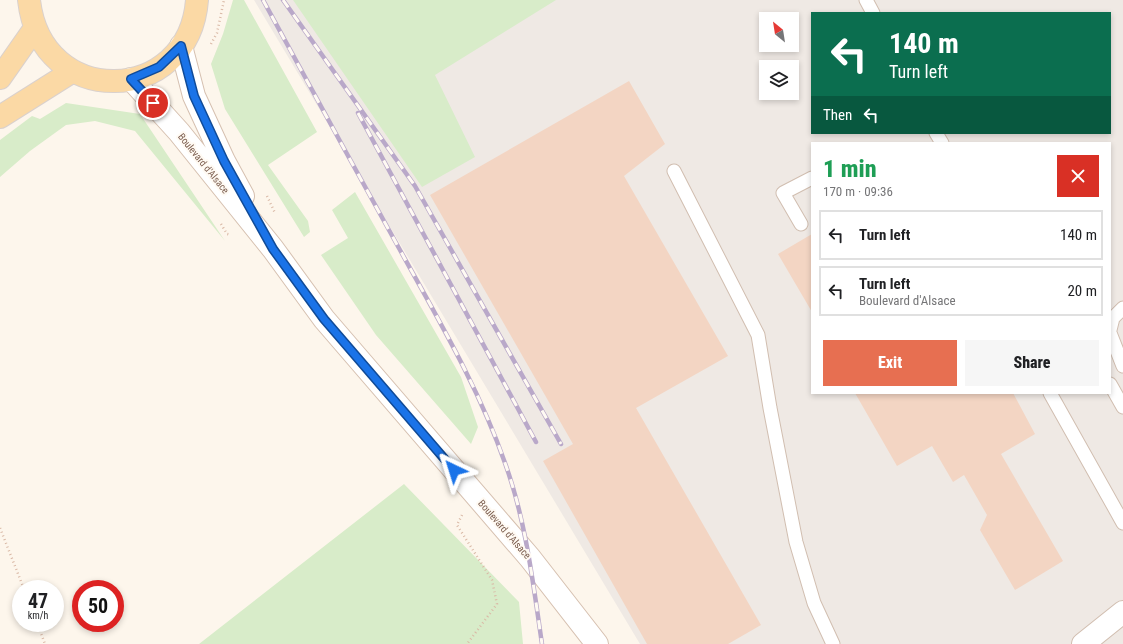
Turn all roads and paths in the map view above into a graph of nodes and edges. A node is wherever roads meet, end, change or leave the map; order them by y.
1 (29, 0) edge
2 (197, 0) edge
3 (224, 0) edge
4 (866, 0) edge
5 (872, 12) edge
6 (35, 28) junction
7 (181, 46) junction
8 (210, 46) dead end
9 (73, 71) junction
10 (0, 78) edge
11 (131, 79) junction
12 (0, 117) edge
13 (674, 172) dead end
14 (811, 179) edge
15 (801, 224) dead end
16 (273, 249) junction
17 (1123, 308) edge
18 (1111, 327) edge
19 (1111, 335) edge
20 (1123, 366) edge
21 (1111, 386) edge
22 (1051, 394) edge
23 (1123, 407) edge
24 (473, 493) junction
25 (1123, 523) edge
26 (0, 528) edge
27 (20, 580) edge
28 (1123, 612) edge
29 (40, 632) edge
30 (45, 644) edge
31 (467, 644) edge
32 (597, 644) edge
33 (833, 644) edge
34 (1083, 644) edge

1 - 6 main road
2 - 7 main road
3 - 8 path
4 - 5 lane
6 - 9 main road
6 - 10 main road
7 - 11 main road
7 - 16 main road, Boulevard d'Alsace
9 - 11 main road
9 - 12 main road
11 - 16 main road, Boulevard d'Alsace
13 - 33 lane
14 - 15 lane
16 - 24 main road, Boulevard d'Alsace
17 - 18 lane
19 - 20 lane
21 - 23 lane
22 - 25 lane
24 - 31 path
24 - 32 main road, Boulevard d'Alsace
26 - 27 path
28 - 34 main road
29 - 30 path

